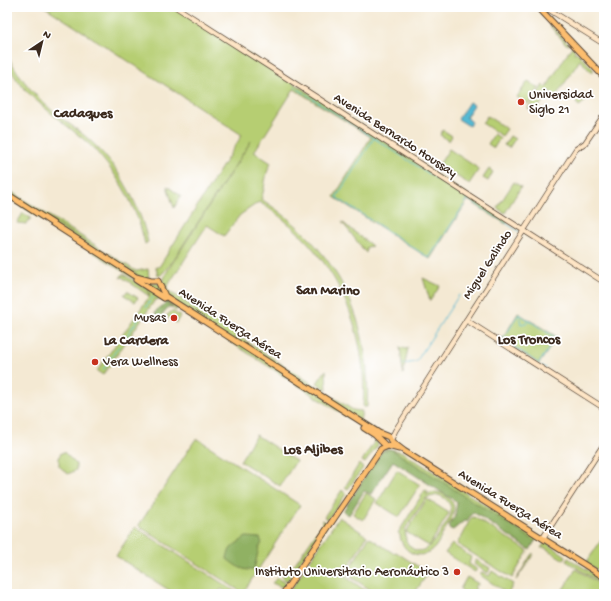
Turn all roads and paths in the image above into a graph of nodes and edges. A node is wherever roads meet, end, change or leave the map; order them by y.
1 (176, 7) edge
2 (538, 7) edge
3 (545, 7) edge
4 (604, 44) edge
5 (604, 77) edge
6 (604, 115) edge
7 (7, 196) edge
8 (524, 231) junction
9 (152, 281) junction
10 (604, 282) edge
11 (161, 287) junction
12 (152, 290) junction
13 (466, 320) junction
14 (281, 372) junction
15 (604, 408) edge
16 (394, 432) junction
17 (386, 436) junction
18 (391, 440) junction
19 (381, 442) junction
20 (604, 444) edge
21 (387, 446) junction
22 (404, 451) junction
23 (373, 459) junction
24 (542, 538) junction
25 (604, 578) edge
26 (284, 594) edge

1 - 8 main road, Avenida Bernardo Houssay
2 - 5 main road
3 - 4 main road
6 - 8 main road, Miguel Galindo
7 - 9 main road, Avenida Fuerza Aérea
7 - 12 main road, Avenida Fuerza Aérea
8 - 10 main road, Avenida Bernardo Houssay
8 - 13 main road, Miguel Galindo
9 - 11 main road, Avenida Fuerza Aérea
9 - 12 main road
11 - 12 main road
11 - 14 main road, Avenida Fuerza Aérea
12 - 14 main road, Avenida Fuerza Aérea
13 - 15 main road
13 - 16 main road, Miguel Galindo
14 - 17 main road, Avenida Fuerza Aérea
14 - 19 main road, Avenida Fuerza Aérea
16 - 17 main road, Miguel Galindo
16 - 18 main road, Miguel Galindo
17 - 18 main road, Avenida Fuerza Aérea
17 - 19 main road
18 - 21 main road
18 - 22 main road, Avenida Fuerza Aérea
19 - 21 main road, Avenida Fuerza Aérea
19 - 23 main road
20 - 24 main road
21 - 22 main road, Avenida Fuerza Aérea
21 - 23 main road
22 - 24 main road, Avenida Fuerza Aérea
23 - 26 main road
24 - 25 main road, Avenida Fuerza Aérea

